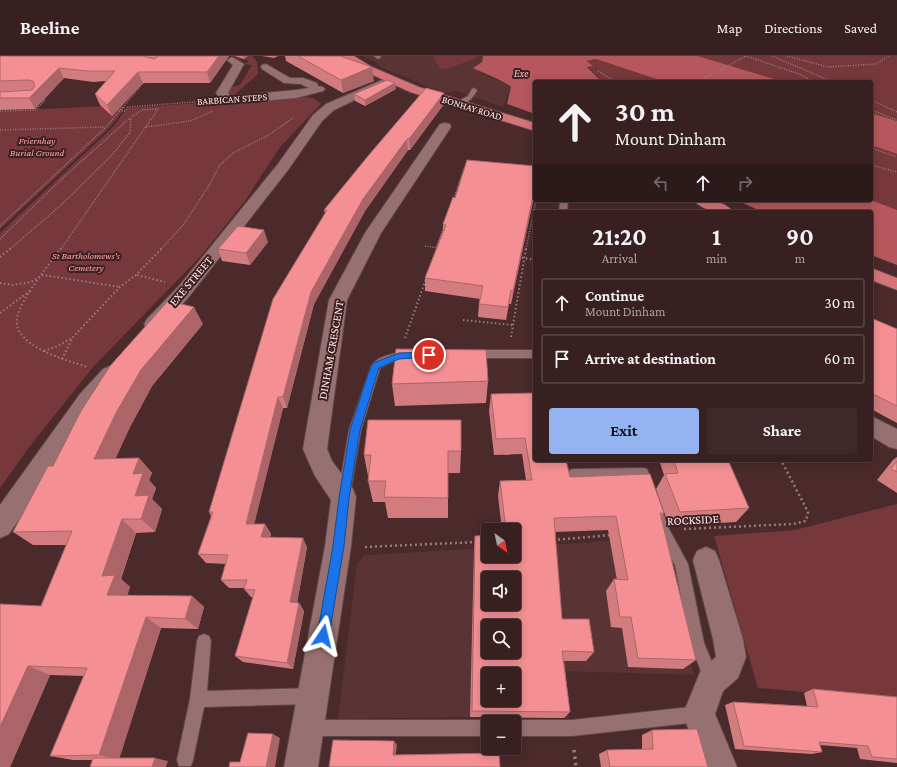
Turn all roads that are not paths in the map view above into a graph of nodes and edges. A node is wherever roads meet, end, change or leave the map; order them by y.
1 (349, 56) edge
2 (232, 60) dead end
3 (266, 67) dead end
4 (388, 80) junction
5 (319, 89) junction
6 (474, 90) dead end
7 (342, 100) junction
8 (457, 104) junction
9 (533, 126) edge
10 (445, 127) dead end
11 (706, 202) edge
12 (721, 210) edge
13 (873, 275) edge
14 (897, 284) edge
15 (144, 335) edge
16 (461, 354) edge
17 (533, 354) edge
18 (421, 355) edge
19 (116, 366) edge
20 (873, 426) edge
21 (897, 440) edge
22 (574, 474) dead end
23 (344, 498) junction
24 (0, 526) edge
25 (706, 560) dead end
26 (204, 641) dead end
27 (712, 681) junction
28 (313, 696) junction
29 (198, 699) junction
30 (699, 714) junction
31 (307, 728) junction
32 (481, 728) edge
33 (521, 728) edge
34 (185, 760) dead end
35 (301, 767) edge
36 (720, 767) edge

1 - 4 highway, BONHAY ROAD
2 - 5 street, BARBICAN STEPS
3 - 5 street
4 - 7 street, EXE STREET
4 - 8 highway, BONHAY ROAD
5 - 7 street
6 - 8 lane
7 - 15 street, EXE STREET
8 - 9 highway, BONHAY ROAD
10 - 23 street, DINHAM CRESCENT
11 - 12 highway
13 - 14 highway
16 - 17 lane
18 - 23 lane
19 - 24 street
20 - 21 street
22 - 27 lane
23 - 28 street
25 - 27 street
26 - 29 lane
27 - 30 street
28 - 29 lane
28 - 31 street
29 - 34 lane
30 - 33 lane
30 - 36 street
31 - 32 lane
31 - 35 street

